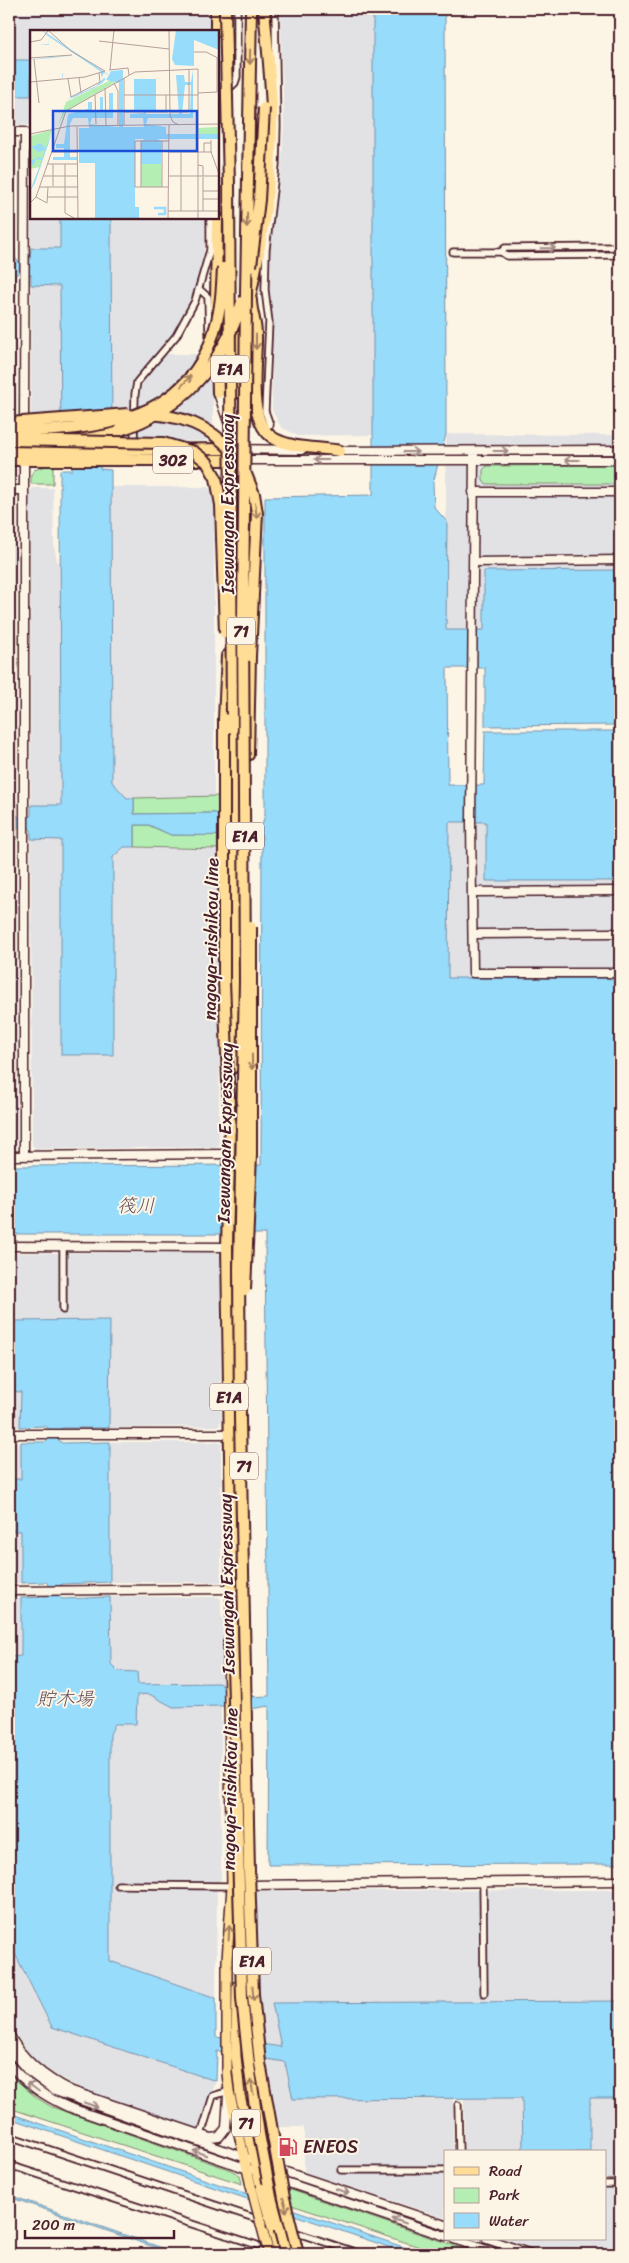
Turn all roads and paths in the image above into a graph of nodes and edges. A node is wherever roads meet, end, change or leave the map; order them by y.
1 (216, 9) edge
2 (225, 9) edge
3 (237, 9) edge
4 (251, 9) edge
5 (264, 9) edge
6 (273, 9) edge
7 (221, 32) edge
8 (219, 98) edge
9 (9, 132) edge
10 (210, 219) edge
11 (217, 219) edge
12 (620, 247) edge
13 (453, 252) dead end
14 (501, 252) junction
15 (620, 255) edge
16 (199, 289) junction
17 (251, 294) junction
18 (218, 393) junction
19 (23, 420) junction
20 (9, 421) edge
21 (270, 425) dead end
22 (9, 431) edge
23 (9, 440) edge
24 (28, 440) junction
25 (620, 450) edge
26 (9, 451) edge
27 (134, 451) junction
28 (340, 451) junction
29 (474, 452) junction
30 (236, 454) junction
31 (115, 455) junction
32 (24, 456) junction
33 (9, 460) edge
34 (474, 460) junction
35 (620, 460) edge
36 (9, 490) edge
37 (24, 490) junction
38 (473, 492) junction
39 (620, 492) edge
40 (620, 560) edge
41 (473, 562) junction
42 (228, 650) junction
43 (232, 728) junction
44 (243, 848) junction
45 (620, 891) edge
46 (472, 892) junction
47 (613, 933) dead end
48 (473, 934) junction
49 (620, 973) edge
50 (230, 1130) junction
51 (225, 1154) junction
52 (9, 1156) edge
53 (24, 1156) junction
54 (9, 1246) edge
55 (63, 1246) junction
56 (224, 1247) junction
57 (63, 1310) dead end
58 (240, 1420) junction
59 (9, 1434) edge
60 (225, 1434) junction
61 (228, 1589) junction
62 (9, 1591) edge
63 (620, 1881) edge
64 (483, 1882) junction
65 (118, 1885) dead end
66 (245, 1885) junction
67 (232, 1886) junction
68 (484, 1993) dead end
69 (9, 2034) edge
70 (232, 2035) junction
71 (9, 2049) edge
72 (232, 2056) junction
73 (9, 2064) edge
74 (229, 2091) junction
75 (458, 2105) dead end
76 (201, 2135) junction
77 (9, 2136) edge
78 (459, 2150) edge
79 (244, 2158) junction
80 (255, 2162) junction
81 (9, 2164) edge
82 (246, 2169) junction
83 (341, 2170) dead end
84 (444, 2170) edge
85 (258, 2173) junction
86 (606, 2184) edge
87 (620, 2184) edge
88 (444, 2225) edge
89 (444, 2236) edge
90 (456, 2240) edge
91 (490, 2240) edge
92 (256, 2245) dead end
93 (269, 2254) edge
94 (279, 2254) edge
95 (286, 2254) edge
96 (298, 2254) edge
97 (361, 2254) edge
98 (499, 2254) edge
99 (532, 2254) edge

1 - 7 highway
2 - 7 highway, Isewangan Expressway / E1A, bridge
3 - 8 street
4 -> 44 highway, Isewangan Expressway / E1A, bridge
5 - 17 highway
5 - 24 highway, bridge
6 - 21 street
22 -> 7 highway, bridge
7 - 43 highway, Isewangan Expressway / E1A, bridge
9 - 19 street
10 - 16 street
11 - 18 highway
14 -> 12 street
13 - 14 street
14 - 15 street
16 - 18 street
16 - 27 street
17 -> 28 highway
17 - 30 highway
18 - 30 street
19 - 20 street
19 - 32 street
20 -> 44 highway, bridge
23 - 24 highway, bridge
24 - 43 highway, bridge
29 -> 25 street
26 - 32 highway, 302
27 - 30 highway, 302
27 - 31 highway, 302
28 -> 29 street
28 - 30 street
29 - 34 street
30 - 31 highway, 302
34 -> 30 street
30 - 42 main road, nagoya-nishikou line / 71
30 - 44 main road, nagoya-nishikou line / 71, bridge
31 - 32 highway, 302
32 - 33 highway, 302
32 - 37 street
35 -> 34 street
34 - 38 street
36 - 37 street
37 - 53 street
38 - 39 street
38 - 41 street
40 - 41 street
41 - 46 street
42 - 50 highway, bridge
42 - 51 main road, nagoya-nishikou line / 71
43 - 50 highway, Isewangan Expressway / E1A, bridge
44 - 58 highway, Isewangan Expressway / E1A, bridge
44 -> 58 highway, bridge
44 - 66 main road, nagoya-nishikou line / 71, bridge
45 - 46 street
46 - 48 street
47 - 48 street
48 - 49 street
95 -> 50 highway, Isewangan Expressway / E1A, bridge
51 - 53 street
51 - 56 main road, nagoya-nishikou line / 71
52 - 53 street
54 - 55 street
55 - 56 street
55 - 57 street
56 - 60 main road, nagoya-nishikou line / 71
58 -> 96 highway, Isewangan Expressway / E1A, bridge
59 - 60 street
60 - 61 main road, nagoya-nishikou line / 71
61 - 62 street
61 - 67 main road, nagoya-nishikou line / 71
63 - 64 street
64 - 66 street
64 - 68 street
65 - 67 street
66 - 67 street
66 - 70 main road, nagoya-nishikou line / 71
70 -> 67 main road, nagoya-nishikou line / 71
69 - 76 street
70 - 72 main road, nagoya-nishikou line / 71
71 -> 79 street
72 - 74 main road, nagoya-nishikou line / 71
72 - 80 main road, nagoya-nishikou line / 71
82 -> 73 street
74 - 76 street
74 - 76 street
74 - 79 main road, nagoya-nishikou line / 71
75 - 78 street
77 - 97 street
79 - 80 street
79 - 82 main road, nagoya-nishikou line / 71
80 - 85 main road, nagoya-nishikou line / 71
80 -> 88 street
81 - 92 street
82 - 85 street
82 - 93 main road, nagoya-nishikou line / 71, bridge
83 - 84 street
89 -> 85 street
85 - 94 main road, nagoya-nishikou line / 71, bridge
86 - 87 street
90 - 98 street
91 - 99 street

